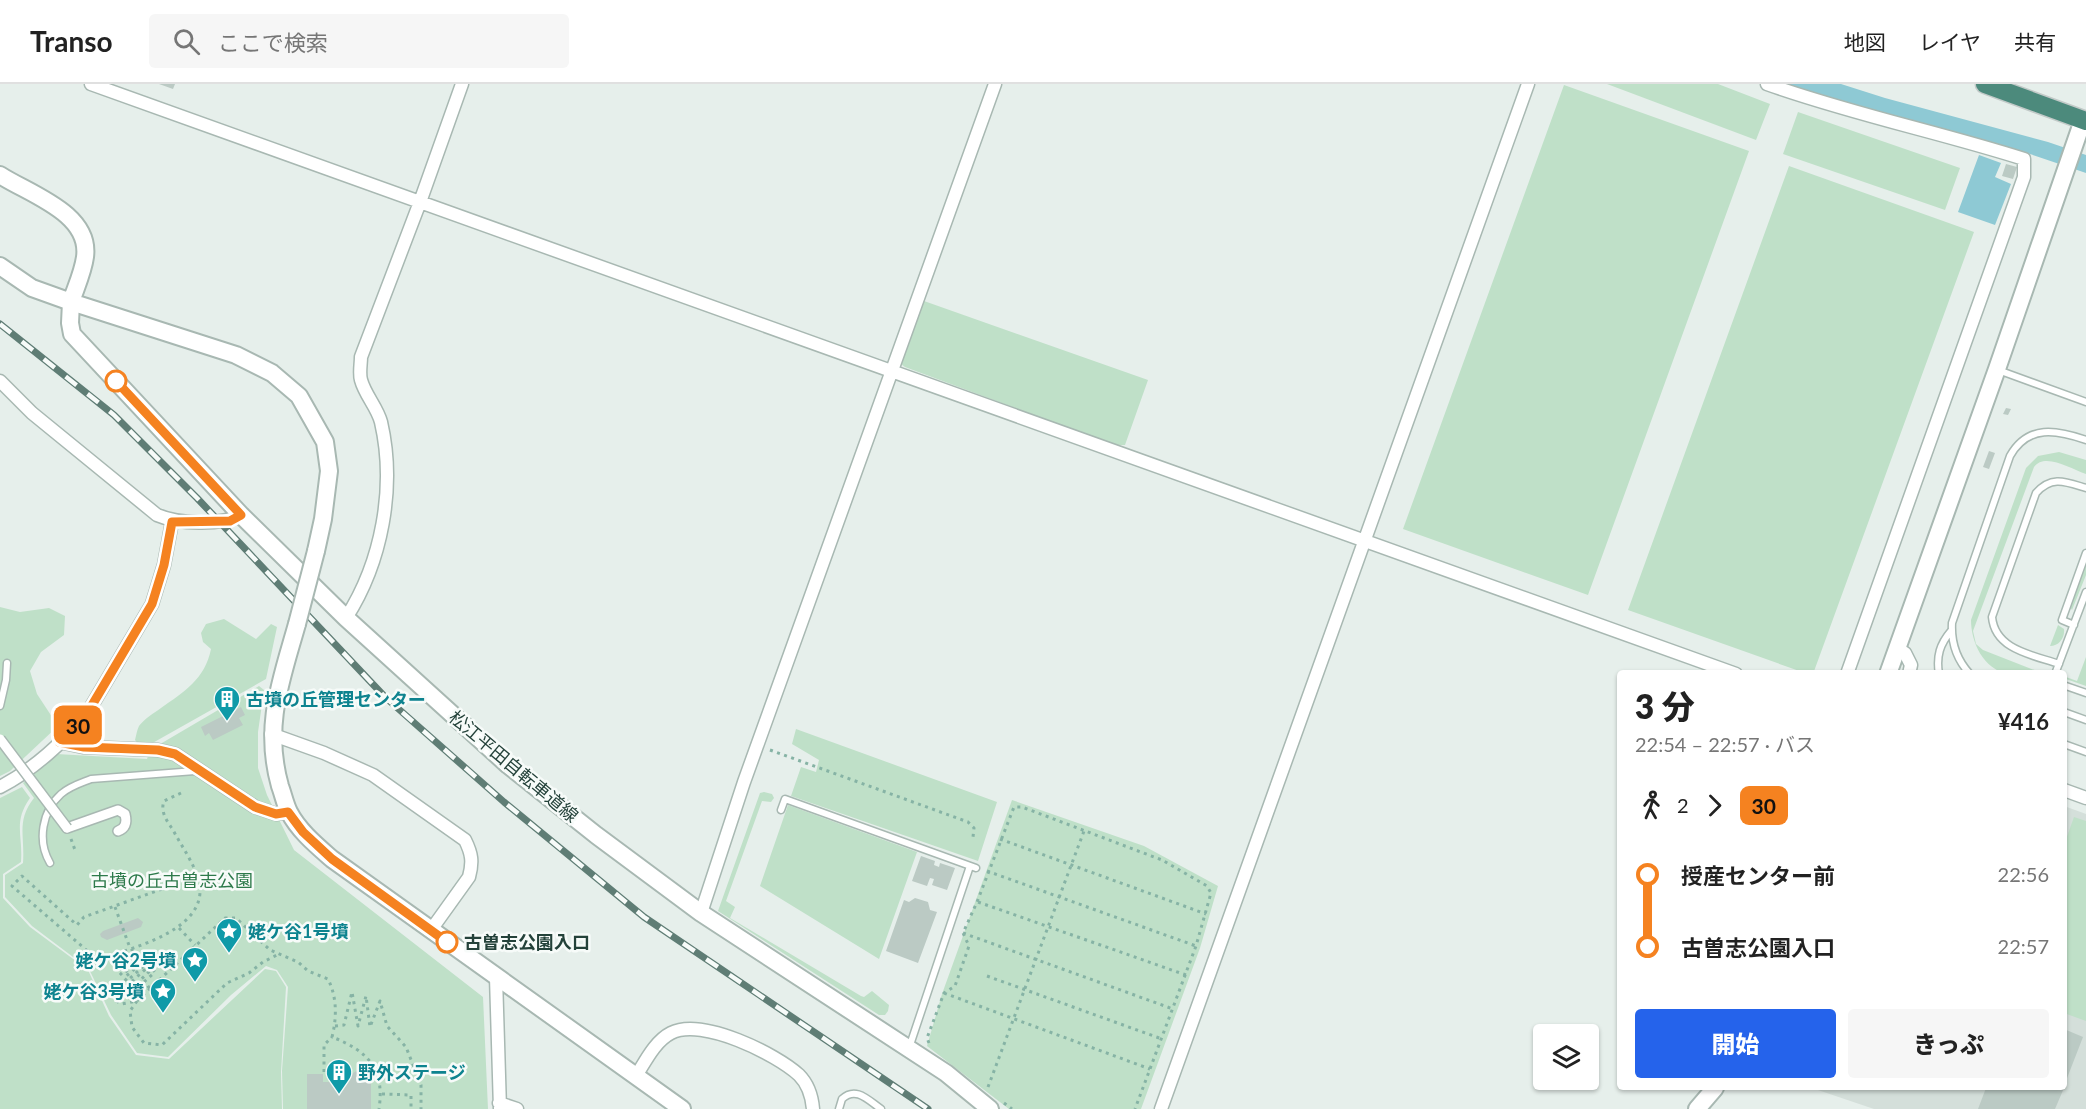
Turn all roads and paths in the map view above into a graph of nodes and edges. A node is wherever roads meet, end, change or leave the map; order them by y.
1 (91, 84) edge
2 (462, 84) edge
3 (994, 84) edge
4 (1528, 84) edge
5 (1767, 84) edge
6 (1985, 84) edge
7 (2084, 120) edge
8 (0, 175) edge
9 (420, 202) junction
10 (0, 266) edge
11 (71, 302) junction
12 (1997, 369) junction
13 (892, 371) junction
14 (0, 381) edge
15 (2086, 402) edge
16 (2086, 440) edge
17 (2086, 488) edge
18 (241, 515) junction
19 (172, 522) junction
20 (1364, 541) junction
21 (2086, 553) edge
22 (2086, 592) edge
23 (346, 618) junction
24 (2074, 625) junction
25 (1951, 631) junction
26 (1897, 648) junction
27 (7, 663) dead end
28 (2059, 664) junction
29 (1725, 670) edge
30 (1848, 670) edge
31 (1889, 670) edge
32 (1910, 670) edge
33 (1939, 670) edge
34 (1967, 670) edge
35 (2057, 670) edge
36 (2067, 686) edge
37 (2086, 693) edge
38 (0, 706) edge
39 (2067, 713) edge
40 (2086, 720) edge
41 (272, 734) junction
42 (0, 739) edge
43 (59, 742) junction
44 (2067, 745) edge
45 (757, 746) junction
46 (2086, 752) edge
47 (199, 771) junction
48 (0, 787) edge
49 (2067, 791) edge
50 (181, 793) dead end
51 (2086, 798) edge
52 (781, 810) dead end
53 (288, 812) junction
54 (118, 831) dead end
55 (1084, 831) junction
56 (973, 837) dead end
57 (1000, 839) junction
58 (50, 863) dead end
59 (1071, 865) junction
60 (993, 873) dead end
61 (176, 884) dead end
62 (1059, 897) junction
63 (977, 902) junction
64 (115, 907) junction
65 (700, 913) junction
66 (1206, 914) junction
67 (1048, 927) junction
68 (179, 928) junction
69 (950, 928) junction
70 (430, 930) junction
71 (963, 933) junction
72 (195, 945) junction
73 (1196, 946) junction
74 (130, 948) junction
75 (278, 955) junction
76 (1036, 959) junction
77 (1186, 975) junction
78 (987, 976) dead end
79 (496, 977) junction
80 (156, 983) junction
81 (930, 988) junction
82 (1024, 989) junction
83 (944, 993) junction
84 (116, 1001) dead end
85 (137, 1001) junction
86 (1173, 1009) junction
87 (1013, 1019) junction
88 (335, 1026) junction
89 (332, 1037) junction
90 (1162, 1039) junction
91 (930, 1047) dead end
92 (909, 1049) junction
93 (1150, 1069) junction
94 (324, 1072) dead end
95 (636, 1076) junction
96 (987, 1090) dead end
97 (1713, 1090) edge
98 (381, 1094) junction
99 (500, 1106) edge
100 (997, 1106) edge
101 (379, 1109) edge
102 (411, 1109) edge
103 (421, 1109) edge
104 (517, 1109) edge
105 (682, 1109) edge
106 (813, 1109) edge
107 (839, 1109) edge
108 (880, 1109) edge
109 (1012, 1109) edge
110 (1135, 1109) edge
111 (1161, 1109) edge
112 (1697, 1109) edge

1 - 9 street
2 - 9 street
3 - 13 street
4 - 20 street
5 - 30 street
6 - 7 highway
7 - 12 street
8 - 11 street, 松江平田自転車道線
9 - 13 street
9 - 23 street
10 - 11 street
11 - 18 street, 松江平田自転車道線
11 - 41 street, bridge
12 - 15 lane
12 - 26 street
13 - 20 street
13 - 45 street
14 - 19 street
16 - 25 lane
17 - 28 lane
18 - 19 street
18 - 23 street, 松江平田自転車道線
19 - 43 street
20 - 29 street
20 - 111 street
21 - 24 lane
22 - 24 lane
23 - 65 street, 松江平田自転車道線
24 - 28 lane
25 - 33 lane
25 - 34 lane
26 - 31 street
26 - 32 street
27 - 38 lane
28 - 35 lane
36 - 37 lane
39 - 40 lane
41 - 53 street
41 - 70 street
42 - 54 street, bridge
43 - 47 street
43 - 48 street
44 - 46 lane
45 - 56 path
45 - 65 street
47 - 53 street
47 - 58 lane
49 - 51 street
50 - 68 path
52 - 69 lane
53 - 70 street
55 - 57 path
55 - 59 path
55 - 66 path
57 - 59 path
57 - 63 path
59 - 62 path
59 - 66 path
60 - 62 path
61 - 64 path
62 - 67 path
62 - 73 path
63 - 67 path
63 - 71 path
64 - 74 path
64 - 74 path
65 - 92 street, 松江平田自転車道線
66 - 73 path
67 - 76 path
67 - 77 path
68 - 72 path
68 - 74 path
69 - 71 path
69 - 81 lane
70 - 79 street
71 - 76 path
71 - 83 path
72 - 75 path
72 - 80 path
73 - 77 path
74 - 80 path
75 - 85 path
75 - 88 path
76 - 82 path
76 - 86 path
77 - 86 path
78 - 82 path
79 - 95 street
79 - 99 street
80 - 85 path
81 - 83 path
81 - 92 lane
82 - 87 path
82 - 90 path
83 - 87 path
83 - 91 path
84 - 85 path
86 - 90 path
87 - 93 path
87 - 96 path
88 - 89 path
88 - 103 path
89 - 94 path
89 - 98 path
90 - 93 path
92 - 100 street, 松江平田自転車道線
93 - 110 path
95 - 105 street
95 - 106 street
97 - 112 street
98 - 101 path
98 - 102 path
99 - 104 street
100 - 109 path
107 - 108 lane

